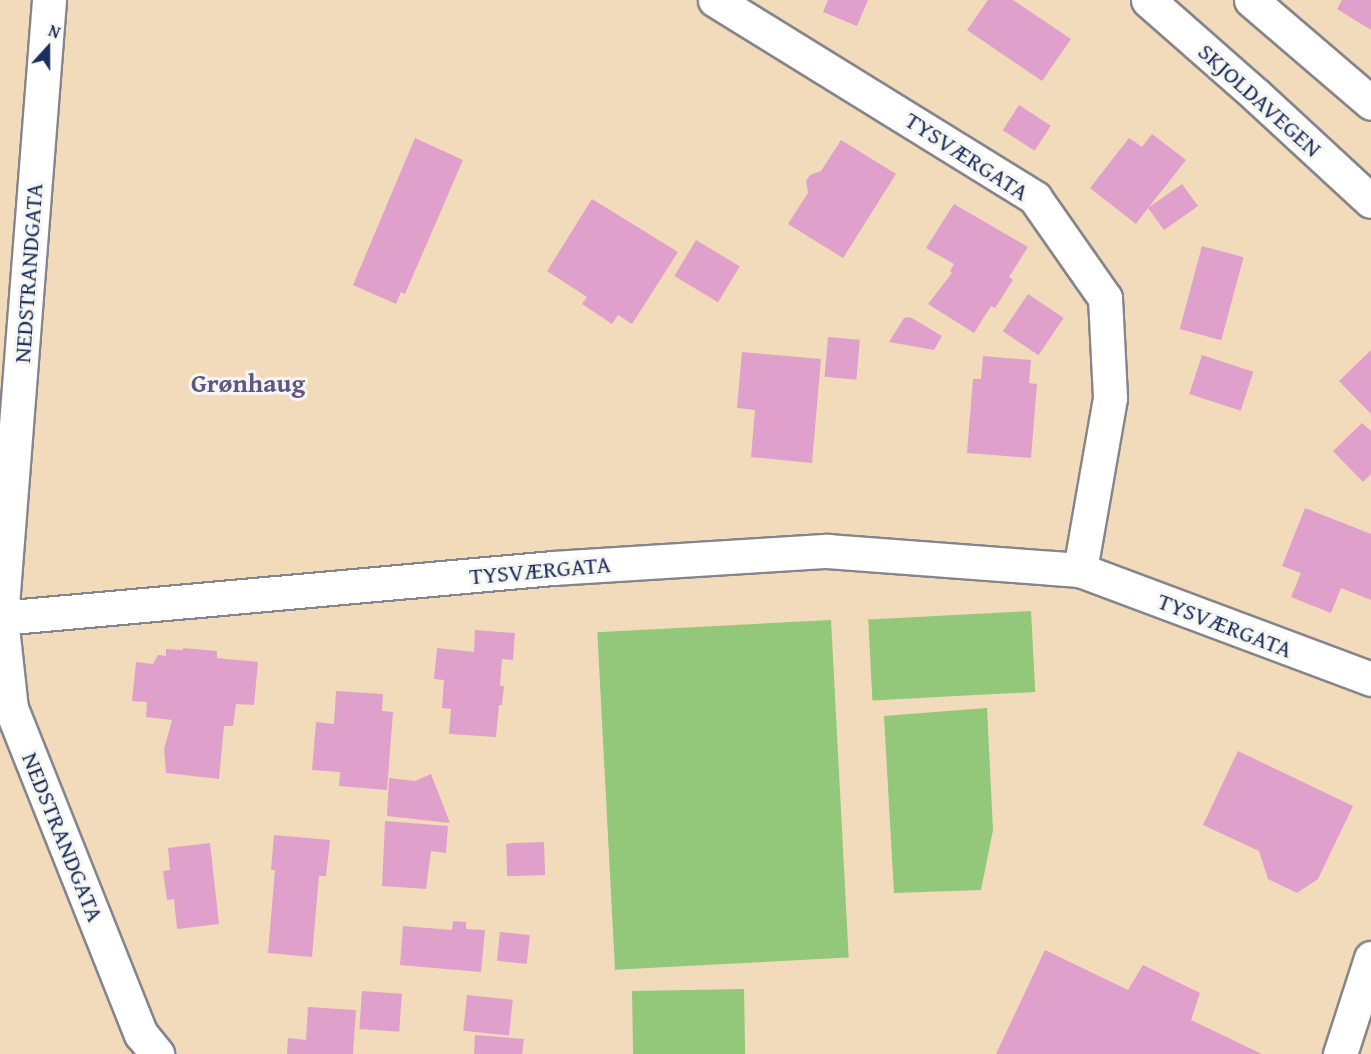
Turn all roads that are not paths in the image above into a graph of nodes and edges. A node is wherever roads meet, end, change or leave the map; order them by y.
1 (49, 0) edge
2 (715, 0) edge
3 (1148, 0) edge
4 (1251, 0) edge
5 (1371, 103) edge
6 (1371, 201) edge
7 (1080, 570) junction
8 (0, 618) edge
9 (1371, 679) edge
10 (1371, 958) edge
11 (157, 1054) edge
12 (1340, 1054) edge

1 - 8 street, NEDSTRANDGATA
2 - 7 street, TYSVÆRGATA
3 - 6 street, SKJOLDAVEGEN
4 - 5 street
7 - 8 street, TYSVÆRGATA
7 - 9 street, TYSVÆRGATA
8 - 11 street, NEDSTRANDGATA
10 - 12 street

